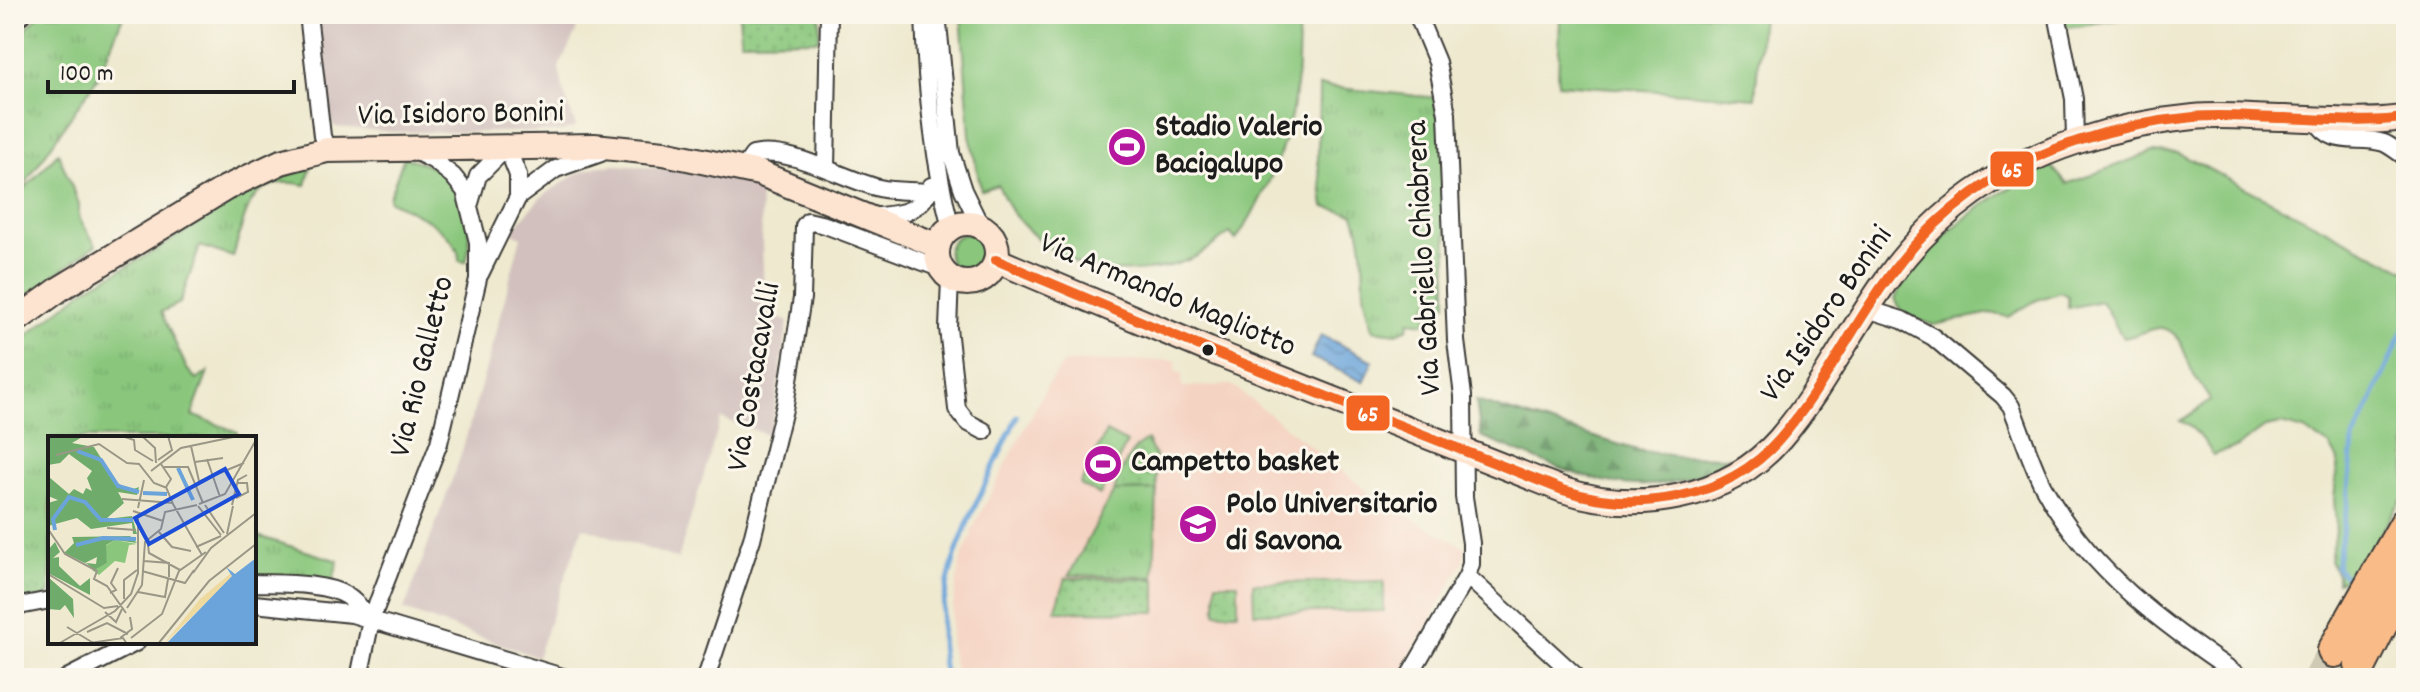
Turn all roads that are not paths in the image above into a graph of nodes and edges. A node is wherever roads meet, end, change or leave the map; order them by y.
1 (22, 14) edge
2 (308, 14) edge
3 (829, 14) edge
4 (924, 14) edge
5 (937, 14) edge
6 (1417, 14) edge
7 (2057, 14) edge
8 (14, 21) edge
9 (2406, 117) edge
10 (2315, 119) junction
11 (934, 125) junction
12 (2075, 141) junction
13 (507, 147) junction
14 (410, 148) junction
15 (621, 148) junction
16 (327, 150) junction
17 (2406, 157) edge
18 (826, 168) junction
19 (743, 169) junction
20 (929, 192) junction
21 (518, 197) junction
22 (470, 203) junction
23 (867, 217) junction
24 (981, 227) junction
25 (945, 256) junction
26 (996, 260) junction
27 (478, 279) junction
28 (1867, 309) junction
29 (14, 322) edge
30 (1313, 392) joint
31 (984, 431) dead end
32 (1465, 449) junction
33 (2406, 524) edge
34 (2406, 575) edge
35 (1467, 576) junction
36 (256, 583) edge
37 (48, 600) edge
38 (256, 604) edge
39 (14, 607) edge
40 (371, 620) junction
41 (133, 644) edge
42 (67, 678) edge
43 (359, 678) edge
44 (566, 678) edge
45 (706, 678) edge
46 (1408, 678) edge
47 (1578, 678) edge
48 (2243, 678) edge

1 - 8 street
2 - 16 street
3 - 18 street
4 - 11 street
5 - 24 street
6 - 32 street, Via Gabriello Chiabrera
7 - 12 street
9 - 10 street, Via Isidoro Bonini
10 - 12 street, Via Isidoro Bonini
10 - 17 street
11 - 20 street
11 - 25 street
12 - 28 street, Via Isidoro Bonini
13 - 14 street, Via Isidoro Bonini
13 - 15 street, Via Isidoro Bonini
13 - 21 street
13 - 22 street
14 - 16 street, Via Isidoro Bonini
14 - 22 street, Via Rio Galletto
15 - 19 street, Via Isidoro Bonini
15 - 21 street
16 - 29 street, Via Isidoro Bonini
18 - 19 street
18 - 20 street
19 - 23 street, Via Isidoro Bonini
20 - 23 street
21 - 27 street
22 - 27 street, Via Rio Galletto
23 - 25 street, Via Isidoro Bonini
24 - 25 street
24 - 26 street
25 - 26 street
25 - 31 street
25 - 45 street, Via Costacavalli
26 - 30 street, Via Armando Magliotto
27 - 40 street, Via Rio Galletto
28 - 32 street, Via Isidoro Bonini
28 - 48 street
30 - 32 street, Via Isidoro Bonini
32 - 35 street, Via Gabriello Chiabrera
33 - 34 highway
35 - 46 street, Via Gabriello Chiabrera
35 - 47 street
36 - 40 street
37 - 39 street
38 - 40 street
40 - 43 street, Via Rio Galletto
40 - 44 street
41 - 42 street

